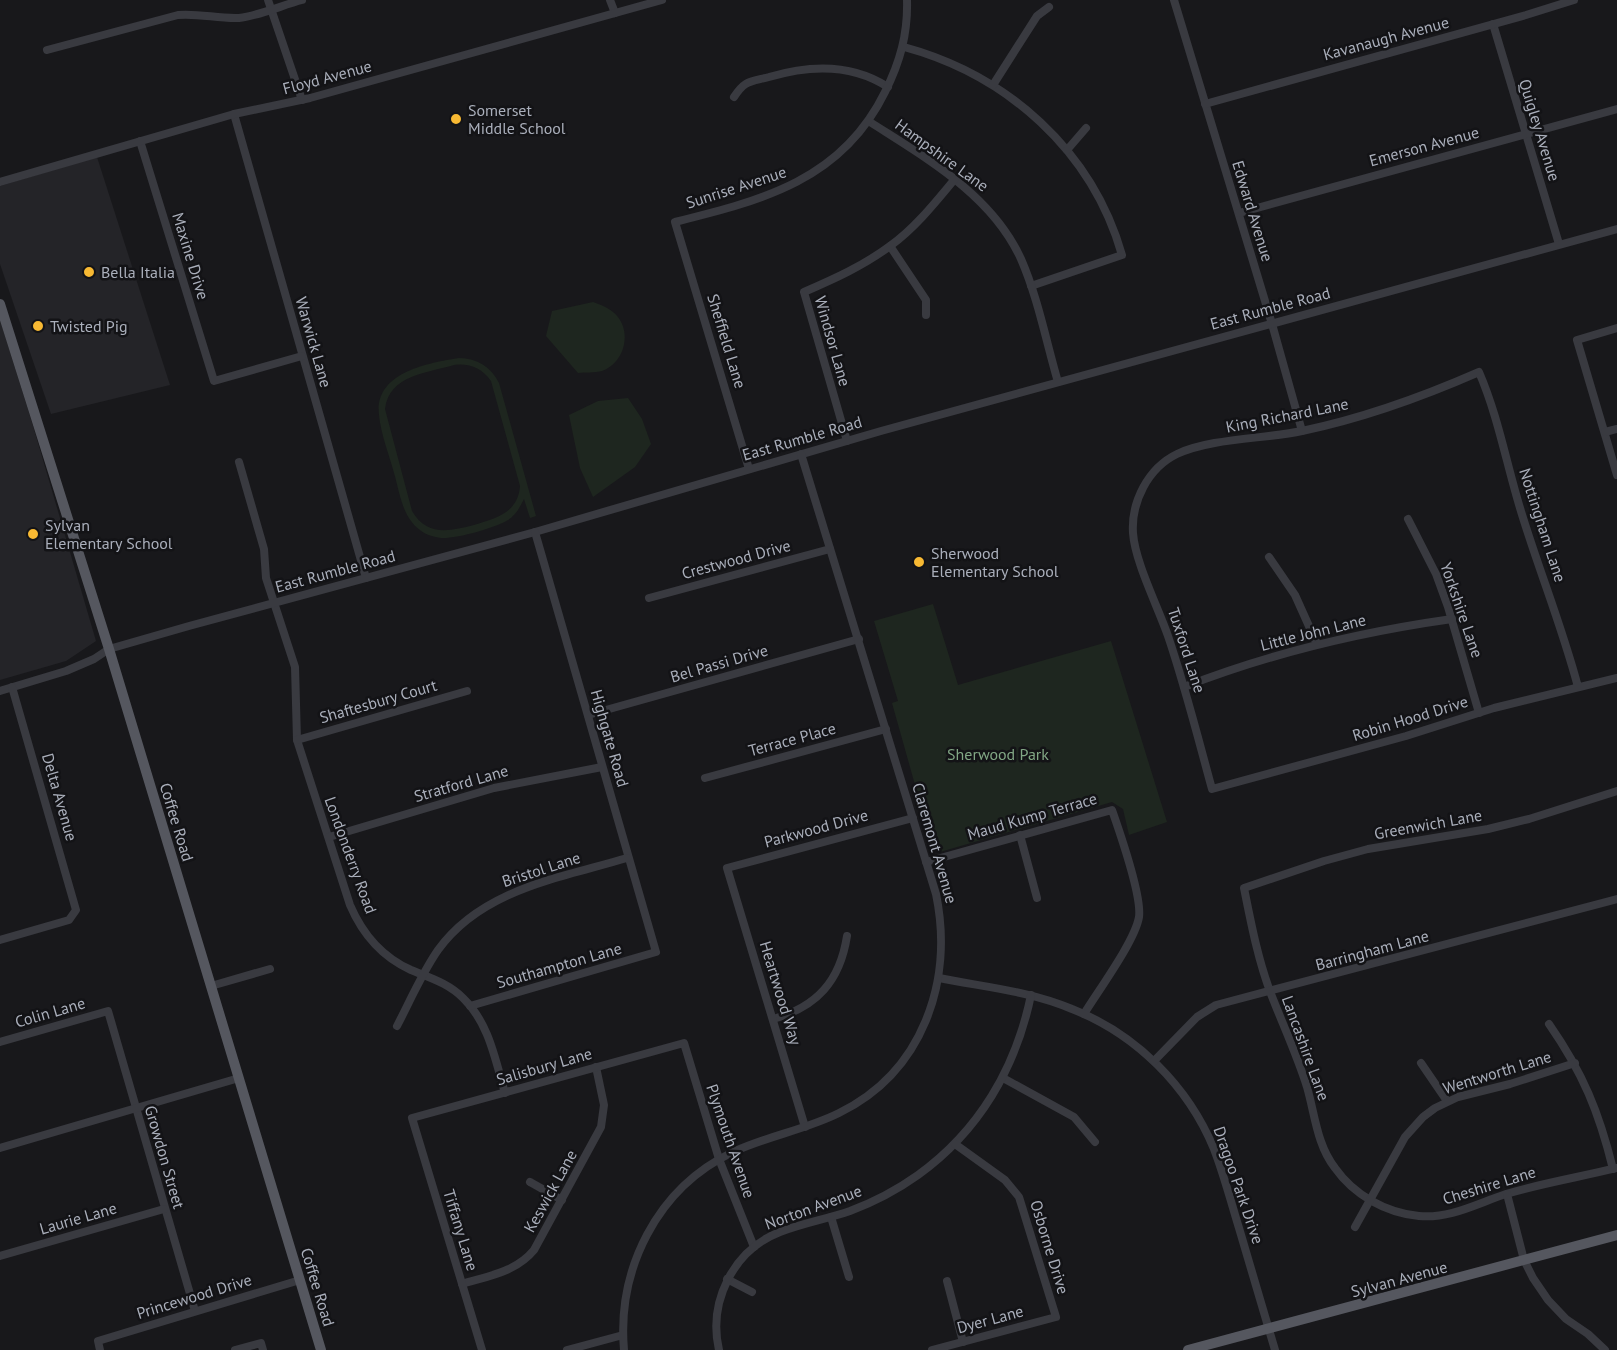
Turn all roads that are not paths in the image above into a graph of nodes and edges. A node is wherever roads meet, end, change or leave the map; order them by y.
1 (302, 0) edge
2 (610, 0) edge
3 (662, 0) edge
4 (908, 0) edge
5 (1174, 0) edge
6 (1572, 0) edge
7 (269, 4) edge
8 (1049, 7) dead end
9 (615, 13) junction
10 (1493, 24) junction
11 (904, 47) junction
12 (47, 50) dead end
13 (993, 85) junction
14 (888, 87) junction
15 (734, 97) dead end
16 (302, 100) junction
17 (1205, 104) junction
18 (1617, 108) edge
19 (234, 114) junction
20 (870, 122) junction
21 (1086, 128) dead end
22 (1526, 134) junction
23 (140, 141) junction
24 (1067, 150) junction
25 (954, 180) junction
26 (0, 182) edge
27 (1239, 213) junction
28 (675, 222) joint
29 (1617, 229) edge
30 (1559, 244) junction
31 (890, 246) junction
32 (1031, 286) junction
33 (0, 304) edge
34 (926, 315) dead end
35 (1272, 324) junction
36 (1617, 328) edge
37 (302, 356) junction
38 (1479, 372) joint
39 (1058, 382) junction
40 (1617, 429) edge
41 (1302, 431) junction
42 (1605, 432) junction
43 (847, 441) junction
44 (801, 454) junction
45 (239, 462) dead end
46 (749, 469) junction
47 (1617, 475) edge
48 (1408, 519) dead end
49 (1133, 521) joint
50 (535, 532) junction
51 (830, 549) junction
52 (1269, 557) dead end
53 (366, 578) junction
54 (650, 598) dead end
55 (274, 602) junction
56 (1452, 619) junction
57 (859, 639) junction
58 (1317, 644) junction
59 (109, 650) junction
60 (1617, 678) edge
61 (12, 687) junction
62 (1184, 687) junction
63 (1578, 687) junction
64 (0, 691) edge
65 (467, 691) dead end
66 (1479, 713) junction
67 (588, 715) junction
68 (886, 729) junction
69 (297, 740) junction
70 (602, 767) junction
71 (705, 778) dead end
72 (1212, 789) joint
73 (1617, 792) edge
74 (913, 818) junction
75 (1020, 835) junction
76 (329, 837) junction
77 (627, 858) junction
78 (926, 862) junction
79 (727, 868) joint
80 (1244, 888) joint
81 (1037, 898) dead end
82 (1617, 899) edge
83 (847, 936) dead end
84 (0, 940) edge
85 (656, 952) joint
86 (270, 969) dead end
87 (424, 974) junction
88 (939, 978) junction
89 (211, 986) junction
90 (1270, 992) junction
91 (1031, 995) junction
92 (470, 1006) junction
93 (108, 1011) joint
94 (1084, 1014) junction
95 (773, 1019) junction
96 (1549, 1024) dead end
97 (397, 1026) dead end
98 (0, 1042) edge
99 (684, 1043) joint
100 (1154, 1061) junction
101 (1421, 1063) dead end
102 (1575, 1063) junction
103 (596, 1067) junction
104 (239, 1078) junction
105 (1004, 1078) junction
106 (505, 1093) junction
107 (1447, 1101) junction
108 (136, 1108) junction
109 (412, 1118) joint
110 (806, 1127) junction
111 (1095, 1142) dead end
112 (955, 1144) junction
113 (0, 1148) edge
114 (719, 1159) junction
115 (1615, 1169) edge
116 (530, 1182) dead end
117 (1507, 1194) junction
118 (562, 1200) junction
119 (1370, 1200) junction
120 (164, 1209) junction
121 (831, 1217) junction
122 (1355, 1227) dead end
123 (1617, 1235) edge
124 (754, 1247) junction
125 (0, 1256) edge
126 (1524, 1260) junction
127 (849, 1277) dead end
128 (728, 1279) junction
129 (300, 1280) junction
130 (947, 1281) dead end
131 (462, 1284) junction
132 (752, 1292) dead end
133 (195, 1311) junction
134 (1056, 1317) joint
135 (1269, 1328) junction
136 (623, 1335) junction
137 (963, 1342) junction
138 (99, 1345) edge
139 (1598, 1348) edge
140 (235, 1350) edge
141 (263, 1350) edge
142 (321, 1350) edge
143 (482, 1350) edge
144 (567, 1350) edge
145 (624, 1350) edge
146 (719, 1350) edge
147 (932, 1350) edge
148 (1188, 1350) edge
149 (1275, 1350) edge

1 - 7 street
2 - 9 street
3 - 9 street, Floyd Avenue
4 - 11 street, Sunrise Avenue
5 - 17 street, Edward Avenue
6 - 10 street, Kavanaugh Avenue
7 - 12 street
7 - 16 street
8 - 13 street
9 - 16 street, Floyd Avenue
10 - 17 street, Kavanaugh Avenue
10 - 22 street, Quigley Avenue
11 - 13 street
11 - 14 street, Sunrise Avenue
13 - 24 street
14 - 15 street
14 - 20 street, Sunrise Avenue
16 - 19 street, Floyd Avenue
17 - 27 street, Edward Avenue
18 - 22 street, Emerson Avenue
19 - 23 street, Floyd Avenue
19 - 37 street, Warwick Lane
20 - 25 street, Hampshire Lane
20 - 28 street, Sunrise Avenue
21 - 24 street
22 - 27 street, Emerson Avenue
22 - 30 street, Quigley Avenue
23 - 26 street, Floyd Avenue
23 - 37 street, Maxine Drive
24 - 32 street
25 - 31 street, Windsor Lane
25 - 32 street, Hampshire Lane
27 - 35 street, Edward Avenue
28 - 46 street, Sheffield Lane
29 - 30 street, East Rumble Road
30 - 35 street, East Rumble Road
31 - 34 street
31 - 43 street, Windsor Lane
32 - 39 street, Hampshire Lane
33 - 59 main road, Coffee Road
35 - 39 street, East Rumble Road
35 - 41 street, Edward Avenue
36 - 42 street
37 - 53 street, Warwick Lane
38 - 41 street, King Richard Lane
38 - 63 street, Nottingham Lane
39 - 43 street, East Rumble Road
40 - 42 street
41 - 49 street, King Richard Lane
42 - 47 street
43 - 44 street, East Rumble Road
44 - 46 street, East Rumble Road
44 - 51 street, Claremont Avenue
45 - 55 street, Londonderry Road
46 - 50 street, East Rumble Road
48 - 56 street, Yorkshire Lane
49 - 62 street, Tuxford Lane
50 - 53 street, East Rumble Road
50 - 67 street, Highgate Road
51 - 54 street, Crestwood Drive
51 - 57 street, Claremont Avenue
52 - 58 street
53 - 55 street, East Rumble Road
55 - 59 street, East Rumble Road
55 - 69 street, Londonderry Road
56 - 58 street, Little John Lane
56 - 66 street, Yorkshire Lane
57 - 67 street, Bel Passi Drive
57 - 68 street, Claremont Avenue
58 - 62 street, Little John Lane
59 - 61 street, East Rumble Road
59 - 89 main road, Coffee Road
60 - 63 street, Robin Hood Drive
61 - 64 street, East Rumble Road
61 - 84 street, Delta Avenue
62 - 72 street, Tuxford Lane
63 - 66 street, Robin Hood Drive
65 - 69 street, Shaftesbury Court
66 - 72 street, Robin Hood Drive
67 - 70 street, Highgate Road
68 - 71 street, Terrace Place
68 - 74 street, Claremont Avenue
69 - 76 street, Londonderry Road
70 - 76 street, Stratford Lane
70 - 77 street, Highgate Road
73 - 80 street, Greenwich Lane
74 - 78 street, Claremont Avenue
74 - 79 street, Parkwood Drive
75 - 78 street, Maud Kump Terrace
75 - 81 street
75 - 94 street, Maud Kump Terrace
76 - 87 street, Londonderry Road
77 - 85 street, Highgate Road
77 - 87 street, Bristol Lane
78 - 88 street, Claremont Avenue
79 - 95 street, Heartwood Way
80 - 90 street, Lancashire Lane
82 - 90 street, Barringham Lane
83 - 95 street
85 - 92 street, Southampton Lane
86 - 89 street
87 - 92 street, Londonderry Road
87 - 97 street, Bristol Lane
88 - 91 street, Dragoo Park Drive
88 - 110 street, Claremont Avenue
89 - 104 main road, Coffee Road
90 - 100 street, Barringham Lane
90 - 119 street, Lancashire Lane
91 - 94 street, Dragoo Park Drive
91 - 105 street, Norton Avenue
92 - 106 street, Londonderry Road
93 - 98 street, Colin Lane
93 - 108 street, Growdon Street
94 - 100 street, Dragoo Park Drive
95 - 110 street, Heartwood Way
96 - 102 street
99 - 103 street, Salisbury Lane
99 - 114 street, Plymouth Avenue
100 - 135 street, Dragoo Park Drive
101 - 107 street
102 - 107 street, Wentworth Lane
102 - 115 street
103 - 106 street, Salisbury Lane
103 - 118 street, Keswick Lane
104 - 108 street
104 - 129 main road, Coffee Road
105 - 111 street
105 - 112 street, Norton Avenue
106 - 109 street, Salisbury Lane
107 - 119 street, Wentworth Lane
108 - 113 street
108 - 120 street, Growdon Street
109 - 131 street, Tiffany Lane
110 - 114 street, Claremont Avenue
112 - 121 street, Norton Avenue
112 - 134 street, Osborne Drive
114 - 124 street, Plymouth Avenue
114 - 136 street, Claremont Avenue
115 - 117 street, Cheshire Lane
116 - 118 street
117 - 119 street, Cheshire Lane
117 - 126 street
118 - 131 street, Keswick Lane
119 - 122 street, Wentworth Lane
120 - 125 street, Laurie Lane
120 - 133 street, Growdon Street
121 - 124 street, Norton Avenue
121 - 127 street
123 - 126 main road, Sylvan Avenue
124 - 128 street, Norton Avenue
126 - 135 main road, Sylvan Avenue
126 - 139 street
128 - 132 street
128 - 146 street, Norton Avenue
129 - 133 street, Princewood Drive
129 - 142 main road, Coffee Road
130 - 137 street
131 - 143 street, Tiffany Lane
133 - 138 street, Princewood Drive
134 - 137 street, Dyer Lane
135 - 148 main road, Sylvan Avenue
135 - 149 street, Dragoo Park Drive
136 - 144 street
136 - 145 street, Claremont Avenue
137 - 147 street, Dyer Lane
140 - 141 street

